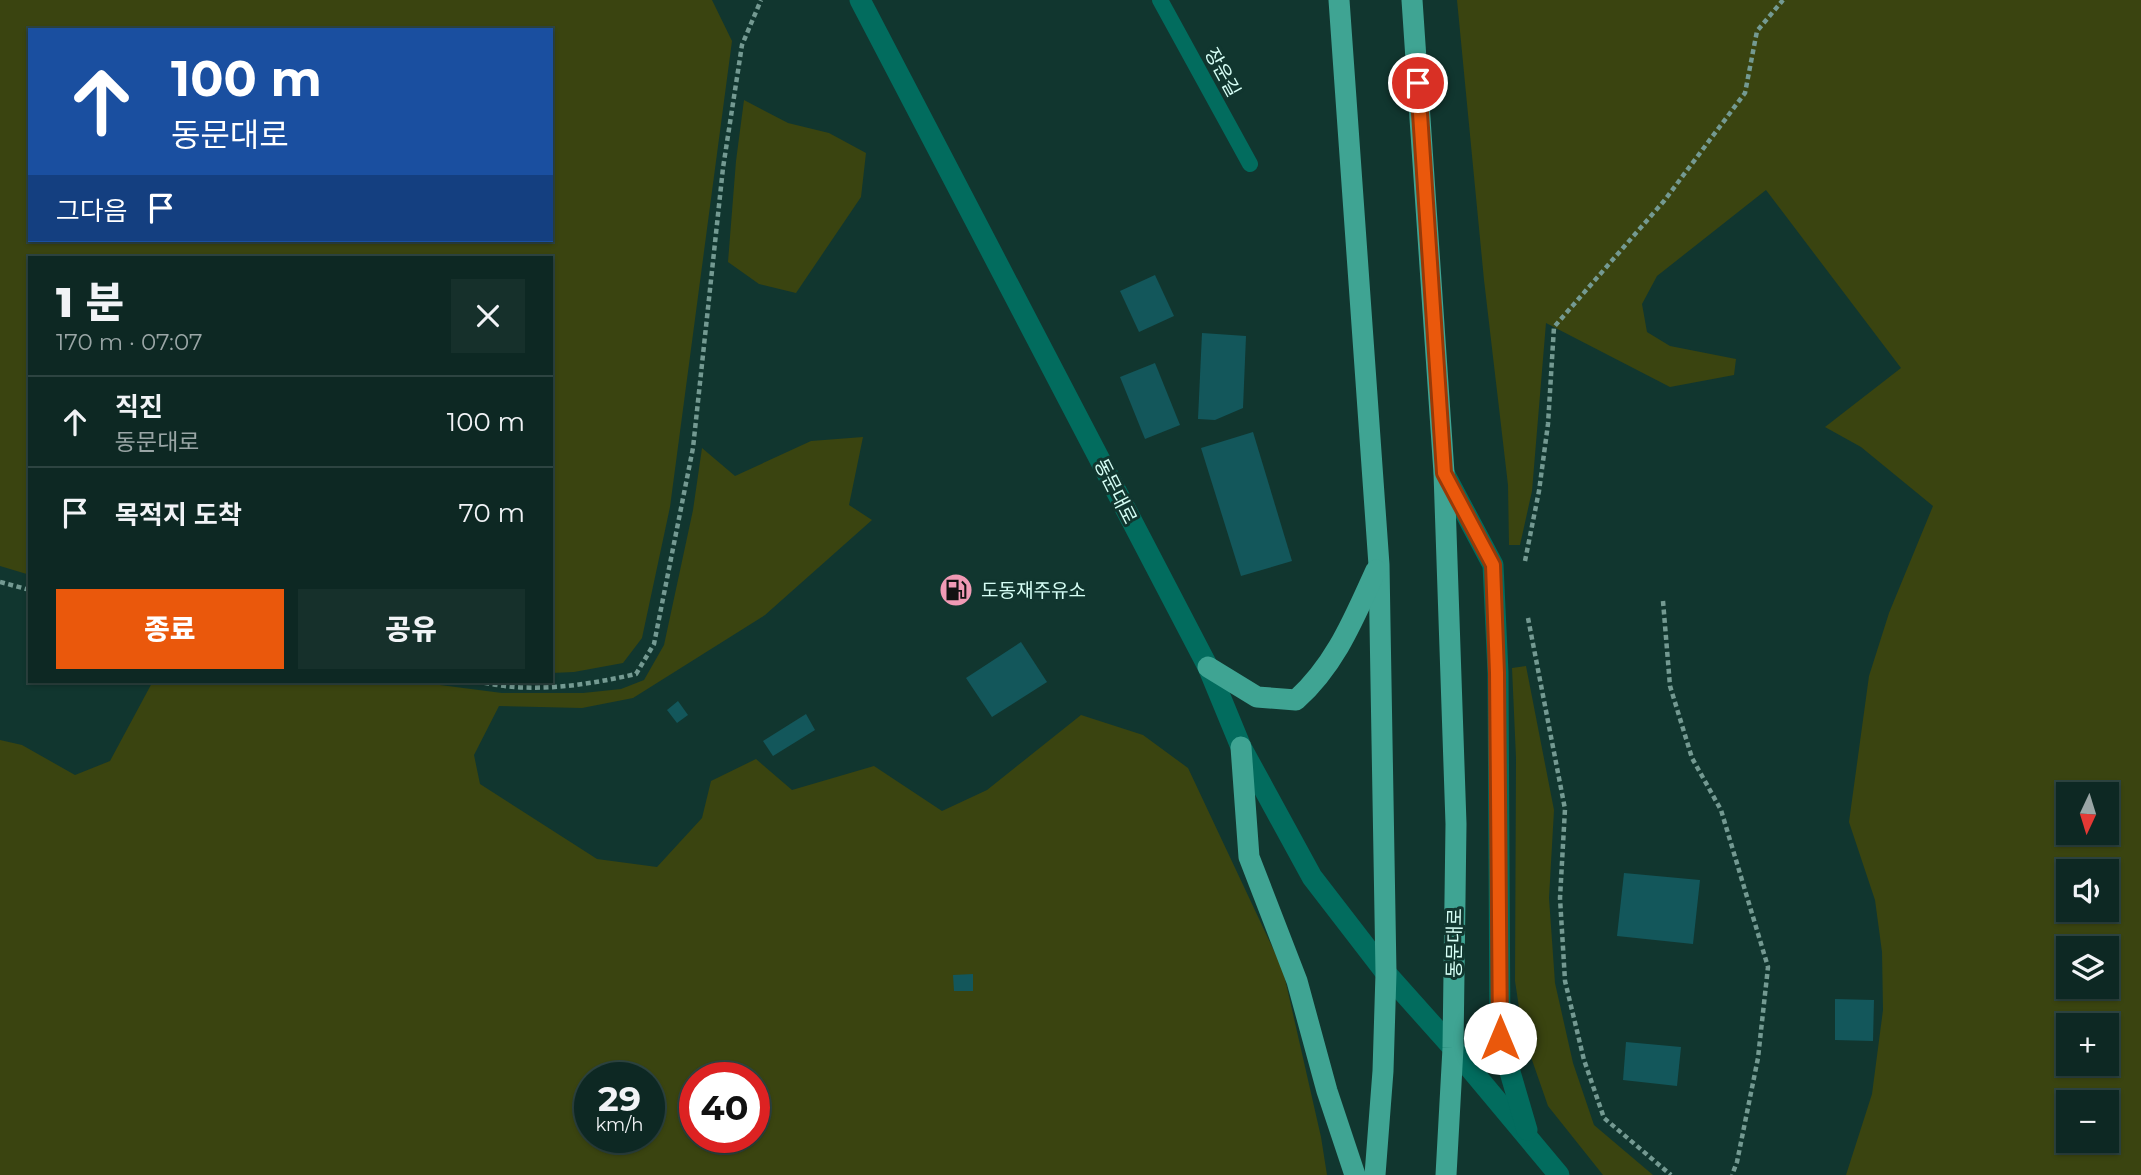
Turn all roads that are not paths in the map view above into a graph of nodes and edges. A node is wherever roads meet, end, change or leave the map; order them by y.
1 (860, 0) edge
2 (1160, 0) edge
3 (1339, 0) edge
4 (1412, 0) edge
5 (1250, 164) dead end
6 (1444, 473) junction
7 (1379, 565) junction
8 (1208, 667) junction
9 (1241, 747) junction
10 (1386, 973) junction
11 (1453, 1048) junction
12 (1531, 1142) junction
13 (1355, 1175) edge
14 (1374, 1175) edge
15 (1446, 1175) edge
16 (1559, 1175) edge

1 - 8 main road, 동문대로
2 - 5 lane, 장운길
3 - 7 main road
4 - 6 main road, 동문대로
6 - 11 main road, 동문대로
6 - 12 main road
7 - 8 main road
7 - 10 main road
8 - 9 main road, 동문대로
9 - 10 main road, 동문대로
9 - 13 main road
10 - 11 main road, 동문대로
10 - 14 main road
11 - 12 main road
11 - 15 main road, 동문대로
12 - 16 main road

